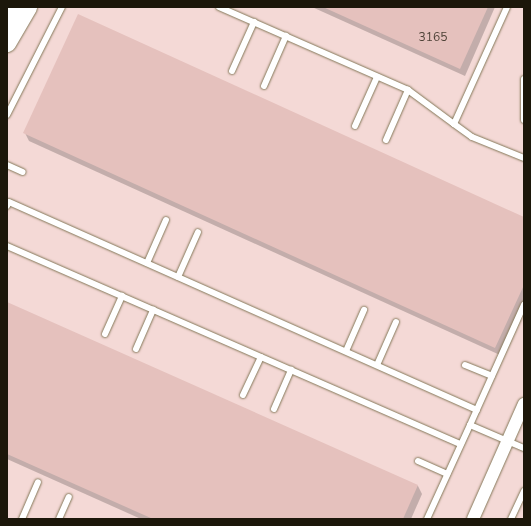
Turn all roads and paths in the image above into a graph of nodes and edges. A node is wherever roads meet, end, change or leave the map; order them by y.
1 (12, 7) edge
2 (28, 7) edge
3 (62, 7) edge
4 (219, 7) edge
5 (507, 7) edge
6 (7, 18) edge
7 (254, 22) junction
8 (286, 36) junction
9 (7, 43) edge
10 (232, 71) dead end
11 (377, 77) junction
12 (524, 79) edge
13 (264, 86) dead end
14 (408, 90) junction
15 (7, 115) edge
16 (524, 120) edge
17 (454, 124) junction
18 (355, 126) dead end
19 (386, 140) dead end
20 (524, 158) edge
21 (7, 165) edge
22 (23, 172) dead end
23 (7, 206) edge
24 (166, 220) dead end
25 (198, 232) dead end
26 (7, 246) edge
27 (147, 263) junction
28 (178, 277) junction
29 (122, 296) junction
30 (524, 305) edge
31 (153, 310) junction
32 (364, 310) dead end
33 (396, 322) dead end
34 (105, 334) dead end
35 (136, 349) dead end
36 (346, 352) junction
37 (261, 357) junction
38 (377, 365) junction
39 (465, 365) dead end
40 (291, 370) junction
41 (492, 376) junction
42 (243, 395) dead end
43 (524, 404) edge
44 (274, 409) dead end
45 (476, 410) junction
46 (470, 425) junction
47 (507, 442) junction
48 (461, 444) junction
49 (524, 448) edge
50 (418, 461) dead end
51 (447, 474) junction
52 (38, 482) dead end
53 (524, 491) edge
54 (69, 497) dead end
55 (22, 519) edge
56 (59, 519) edge
57 (427, 519) edge
58 (473, 519) edge
59 (511, 519) edge

1 - 6 main road
2 - 9 main road
3 - 15 lane
4 - 7 lane
5 - 17 lane
7 - 8 lane
7 - 10 lane
8 - 11 lane
8 - 13 lane
11 - 14 lane
11 - 18 lane
12 - 16 lane
14 - 17 lane
14 - 19 lane
17 - 20 lane
21 - 22 lane
23 - 27 lane
24 - 27 lane
25 - 28 lane
26 - 29 lane
27 - 28 lane
28 - 36 lane
29 - 31 lane
29 - 34 lane
30 - 41 lane
31 - 35 lane
31 - 37 lane
32 - 36 lane
33 - 38 lane
36 - 38 lane
37 - 40 lane
37 - 42 lane
38 - 45 lane
39 - 41 lane
40 - 44 lane
40 - 48 lane
41 - 45 lane
43 - 47 street
45 - 46 lane
46 - 47 lane
46 - 48 lane
47 - 49 lane
47 - 58 street
48 - 51 lane
50 - 51 lane
51 - 57 lane
52 - 55 lane
53 - 59 lane
54 - 56 lane

